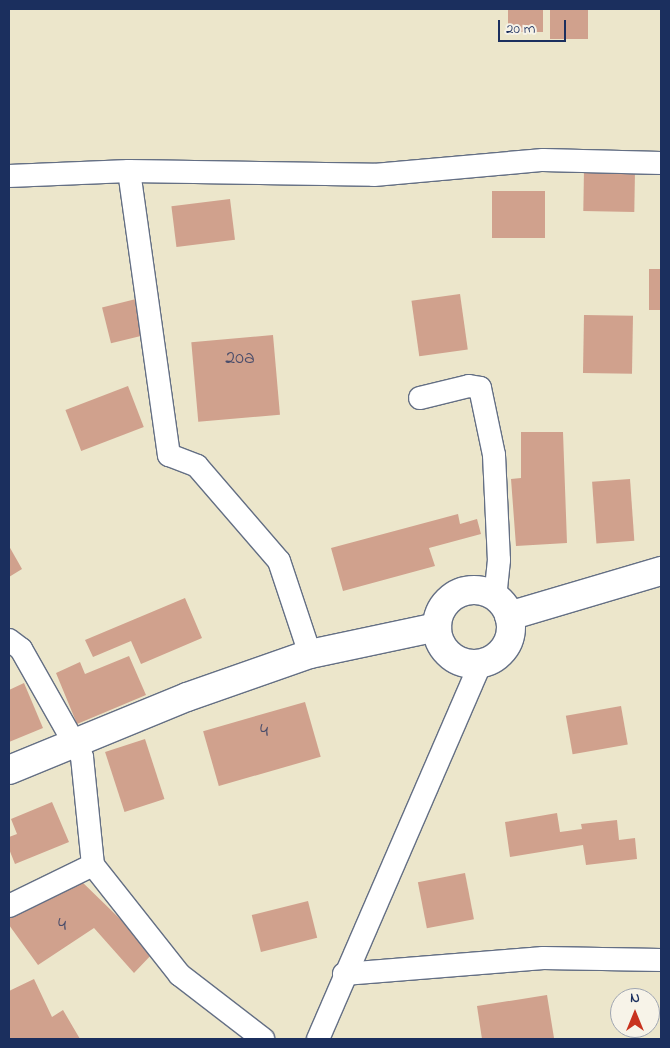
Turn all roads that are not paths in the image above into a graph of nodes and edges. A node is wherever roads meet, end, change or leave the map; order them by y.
1 (661, 164) edge
2 (129, 171) junction
3 (9, 176) edge
4 (420, 398) dead end
5 (661, 571) edge
6 (502, 606) junction
7 (436, 627) junction
8 (9, 640) edge
9 (310, 654) junction
10 (480, 664) junction
11 (74, 743) junction
12 (9, 770) edge
13 (93, 865) junction
14 (9, 906) edge
15 (661, 960) edge
16 (344, 974) junction
17 (263, 1039) edge
18 (318, 1039) edge

1 - 2 street
2 - 3 street
2 - 9 street
4 - 6 street
5 - 6 main road
6 - 7 main road
6 - 10 main road
7 - 9 main road
7 - 10 main road
8 - 11 street
9 - 11 main road
10 - 16 street
11 - 12 main road
11 - 13 street
13 - 14 street
13 - 17 street
15 - 16 street
16 - 18 street

